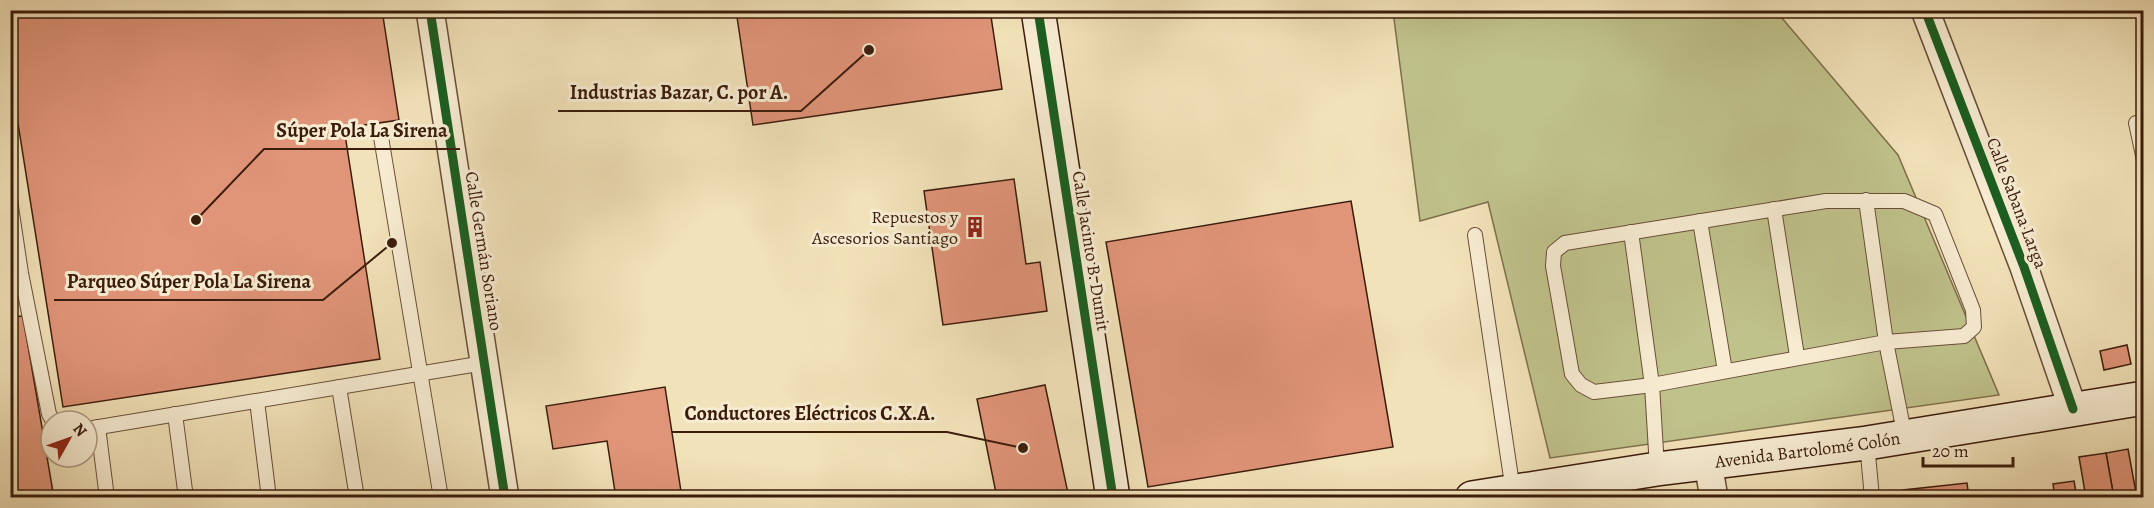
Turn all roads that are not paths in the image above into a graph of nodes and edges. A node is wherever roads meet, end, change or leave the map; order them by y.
1 (430, 10) edge
2 (1038, 10) edge
3 (1925, 10) edge
4 (2136, 123) dead end
5 (381, 137) dead end
6 (2144, 160) edge
7 (10, 200) edge
8 (1866, 200) junction
9 (1774, 209) junction
10 (1700, 221) junction
11 (1630, 232) junction
12 (1475, 235) dead end
13 (16, 274) edge
14 (1886, 342) junction
15 (1797, 356) junction
16 (484, 363) junction
17 (1725, 371) junction
18 (421, 373) junction
19 (1652, 385) junction
20 (339, 387) junction
21 (2144, 398) edge
22 (257, 401) junction
23 (48, 409) edge
24 (2073, 409) junction
25 (175, 414) junction
26 (99, 427) edge
27 (1905, 437) junction
28 (1867, 443) junction
29 (99, 461) edge
30 (1708, 463) junction
31 (1657, 469) junction
32 (1513, 491) junction
33 (107, 498) edge
34 (186, 498) edge
35 (269, 498) edge
36 (357, 498) edge
37 (441, 498) edge
38 (505, 498) edge
39 (1113, 498) edge
40 (1472, 498) edge
41 (1714, 498) edge
42 (1872, 498) edge

1 - 16 street, Calle Germán Soriano
2 - 39 main road, Calle Jacinto B. Dumit
3 - 24 street, Calle Sabana Larga
4 - 6 lane
5 - 18 lane
7 - 13 lane
8 - 9 lane
8 - 14 lane
8 - 14 lane
9 - 10 lane
9 - 15 lane
10 - 11 lane
10 - 17 lane
11 - 19 lane
11 - 19 lane
12 - 32 lane
13 - 23 lane
14 - 15 lane
14 - 27 lane
15 - 17 lane
16 - 18 lane
16 - 38 street, Calle Germán Soriano
17 - 19 lane
18 - 20 lane
18 - 37 lane
19 - 31 lane
20 - 22 lane
20 - 36 lane
21 - 24 main road, Avenida Bartolomé Colón
22 - 25 lane
22 - 35 lane
24 - 27 main road, Avenida Bartolomé Colón
25 - 26 lane
25 - 34 lane
27 - 28 main road, Avenida Bartolomé Colón
28 - 30 main road, Avenida Bartolomé Colón
28 - 42 lane
29 - 33 lane
30 - 31 main road, Avenida Bartolomé Colón
30 - 41 street
31 - 32 main road, Avenida Bartolomé Colón
32 - 40 main road, Avenida Bartolomé Colón

